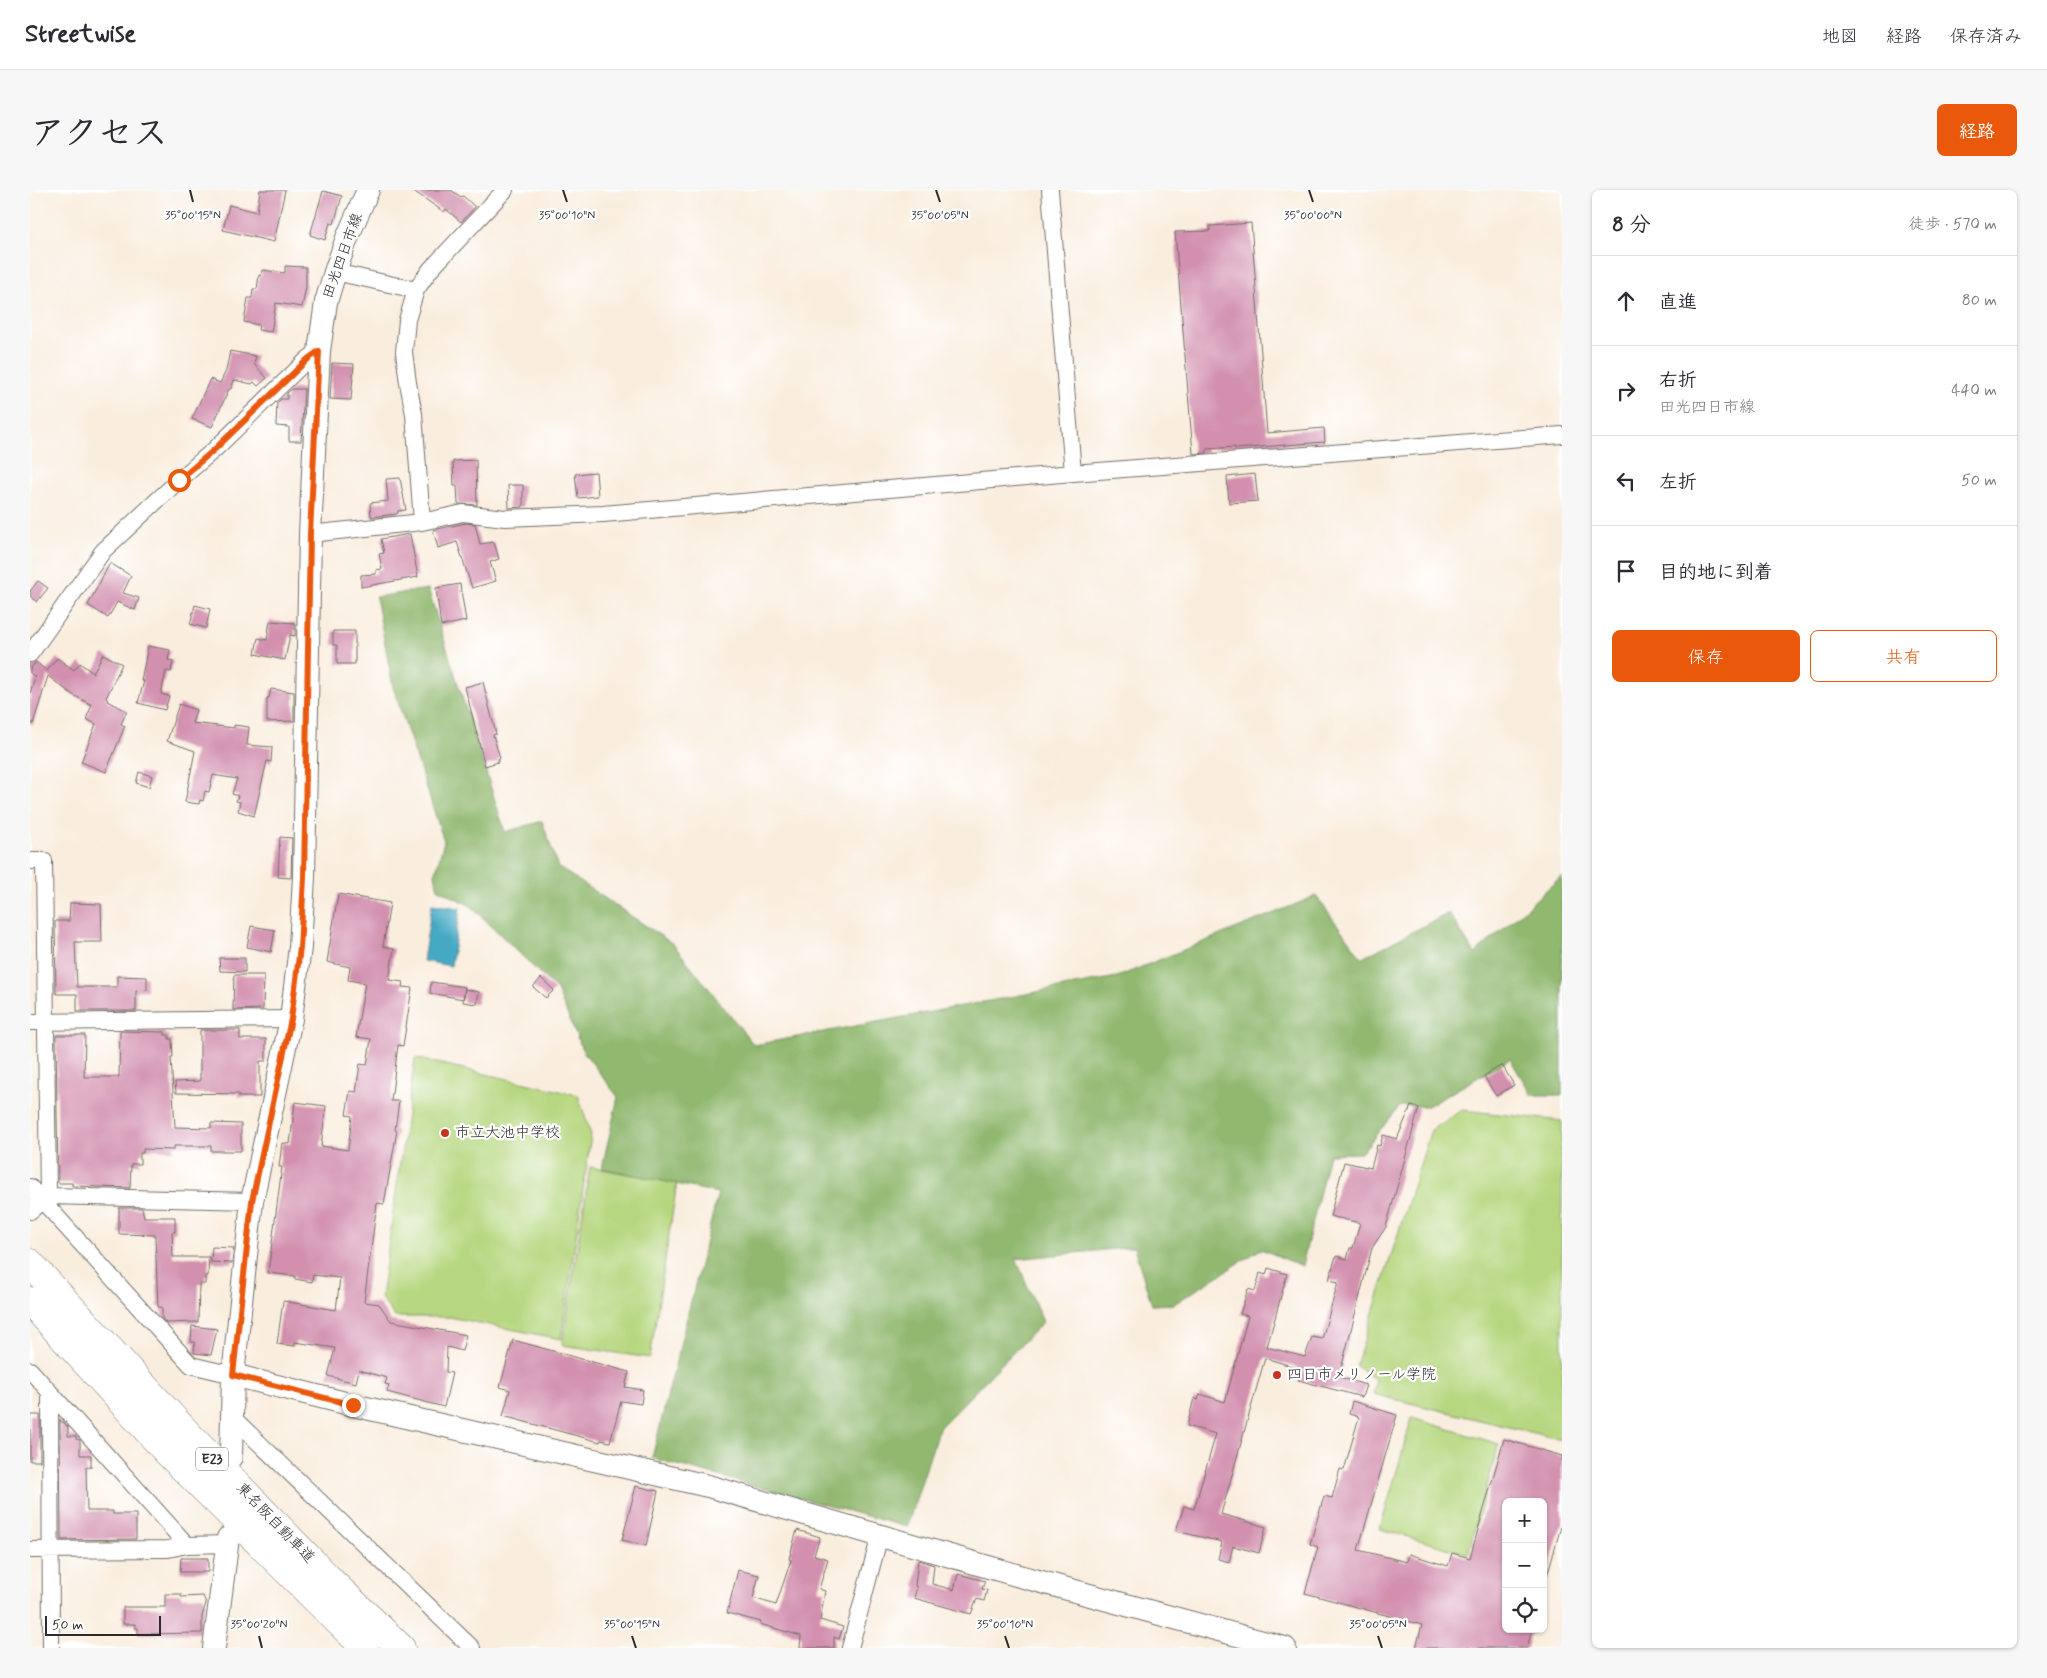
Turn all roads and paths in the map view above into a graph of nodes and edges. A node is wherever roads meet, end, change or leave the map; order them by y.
1 (368, 190) edge
2 (505, 190) edge
3 (1050, 190) edge
4 (335, 272) junction
5 (416, 290) junction
6 (319, 351) junction
7 (1562, 435) edge
8 (1073, 474) junction
9 (422, 522) junction
10 (310, 534) junction
11 (30, 654) edge
12 (30, 861) edge
13 (291, 1019) junction
14 (38, 1022) edge
15 (30, 1187) edge
16 (252, 1201) junction
17 (40, 1203) edge
18 (30, 1263) edge
19 (30, 1301) edge
20 (32, 1374) edge
21 (233, 1375) junction
22 (50, 1393) junction
23 (232, 1417) junction
24 (231, 1457) dead end
25 (880, 1535) junction
26 (228, 1541) joint
27 (187, 1545) junction
28 (30, 1550) edge
29 (50, 1550) junction
30 (51, 1648) edge
31 (214, 1648) edge
32 (365, 1648) edge
33 (401, 1648) edge
34 (472, 1648) edge
35 (850, 1648) edge
36 (1285, 1648) edge

1 - 4 main road, 田光四日市線
2 - 5 street
3 - 8 street
4 - 5 street
4 - 6 main road, 田光四日市線
5 - 9 street
6 - 10 main road, 田光四日市線
6 - 11 street
7 - 8 street
8 - 9 street
9 - 10 street
10 - 13 main road, 田光四日市線
12 - 14 street
13 - 14 street
13 - 16 main road, 田光四日市線
14 - 17 street
15 - 17 street
16 - 17 street
16 - 21 main road, 田光四日市線
17 - 21 street
18 - 33 highway, 東名阪自動車道 / E23
19 - 32 highway, 東名阪自動車道 / E23
20 - 22 street
21 - 23 main road, 田光四日市線
21 - 25 main road
22 - 27 street
22 - 29 street
23 - 24 main road, 田光四日市線
23 - 34 street
25 - 35 street
25 - 36 main road
26 - 27 street
26 - 31 main road
27 - 29 street
28 - 29 street
29 - 30 street

